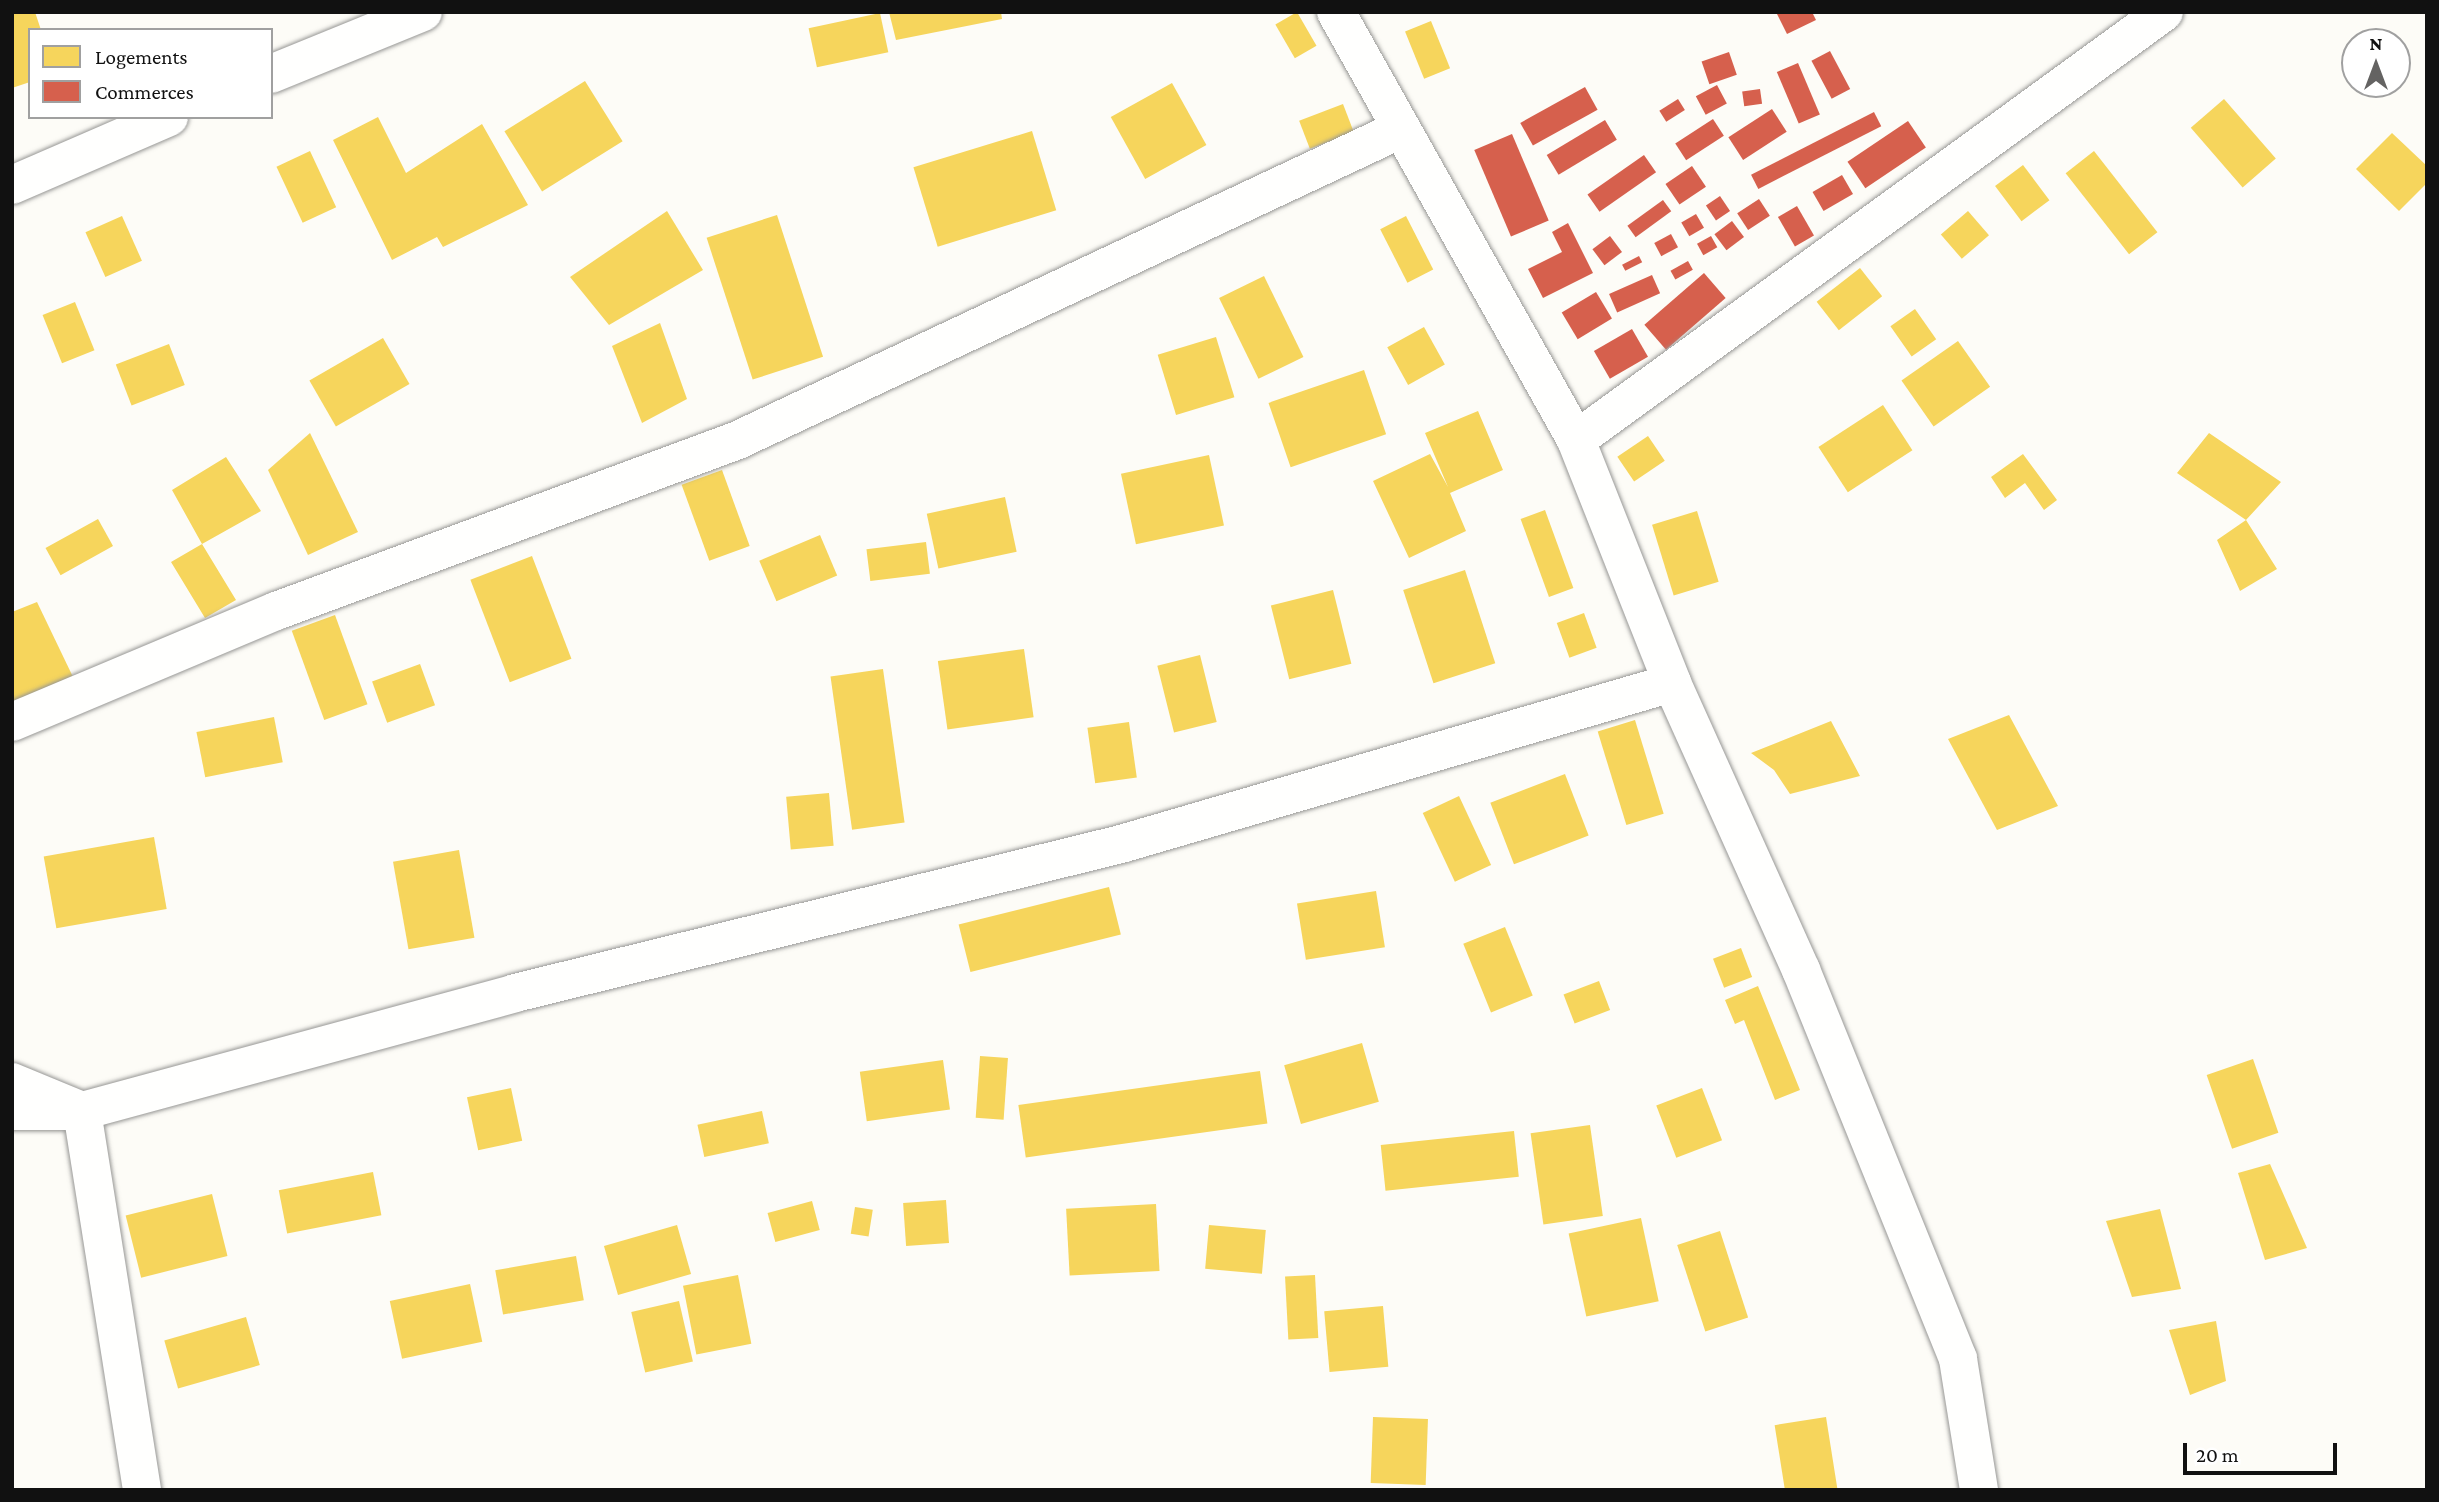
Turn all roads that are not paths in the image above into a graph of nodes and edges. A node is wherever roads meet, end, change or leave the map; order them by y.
1 (423, 12) edge
2 (1336, 12) edge
3 (2164, 12) edge
4 (273, 73) edge
5 (164, 119) edge
6 (1401, 129) junction
7 (12, 185) edge
8 (1576, 440) junction
9 (1672, 683) junction
10 (12, 722) edge
11 (12, 1082) edge
12 (12, 1111) edge
13 (82, 1111) junction
14 (142, 1490) edge
15 (1979, 1490) edge

1 - 4 street
2 - 6 street
3 - 8 street
5 - 7 street
6 - 8 street
6 - 10 street
8 - 9 street
9 - 13 street
9 - 15 street
11 - 13 street
12 - 13 street
13 - 14 street

